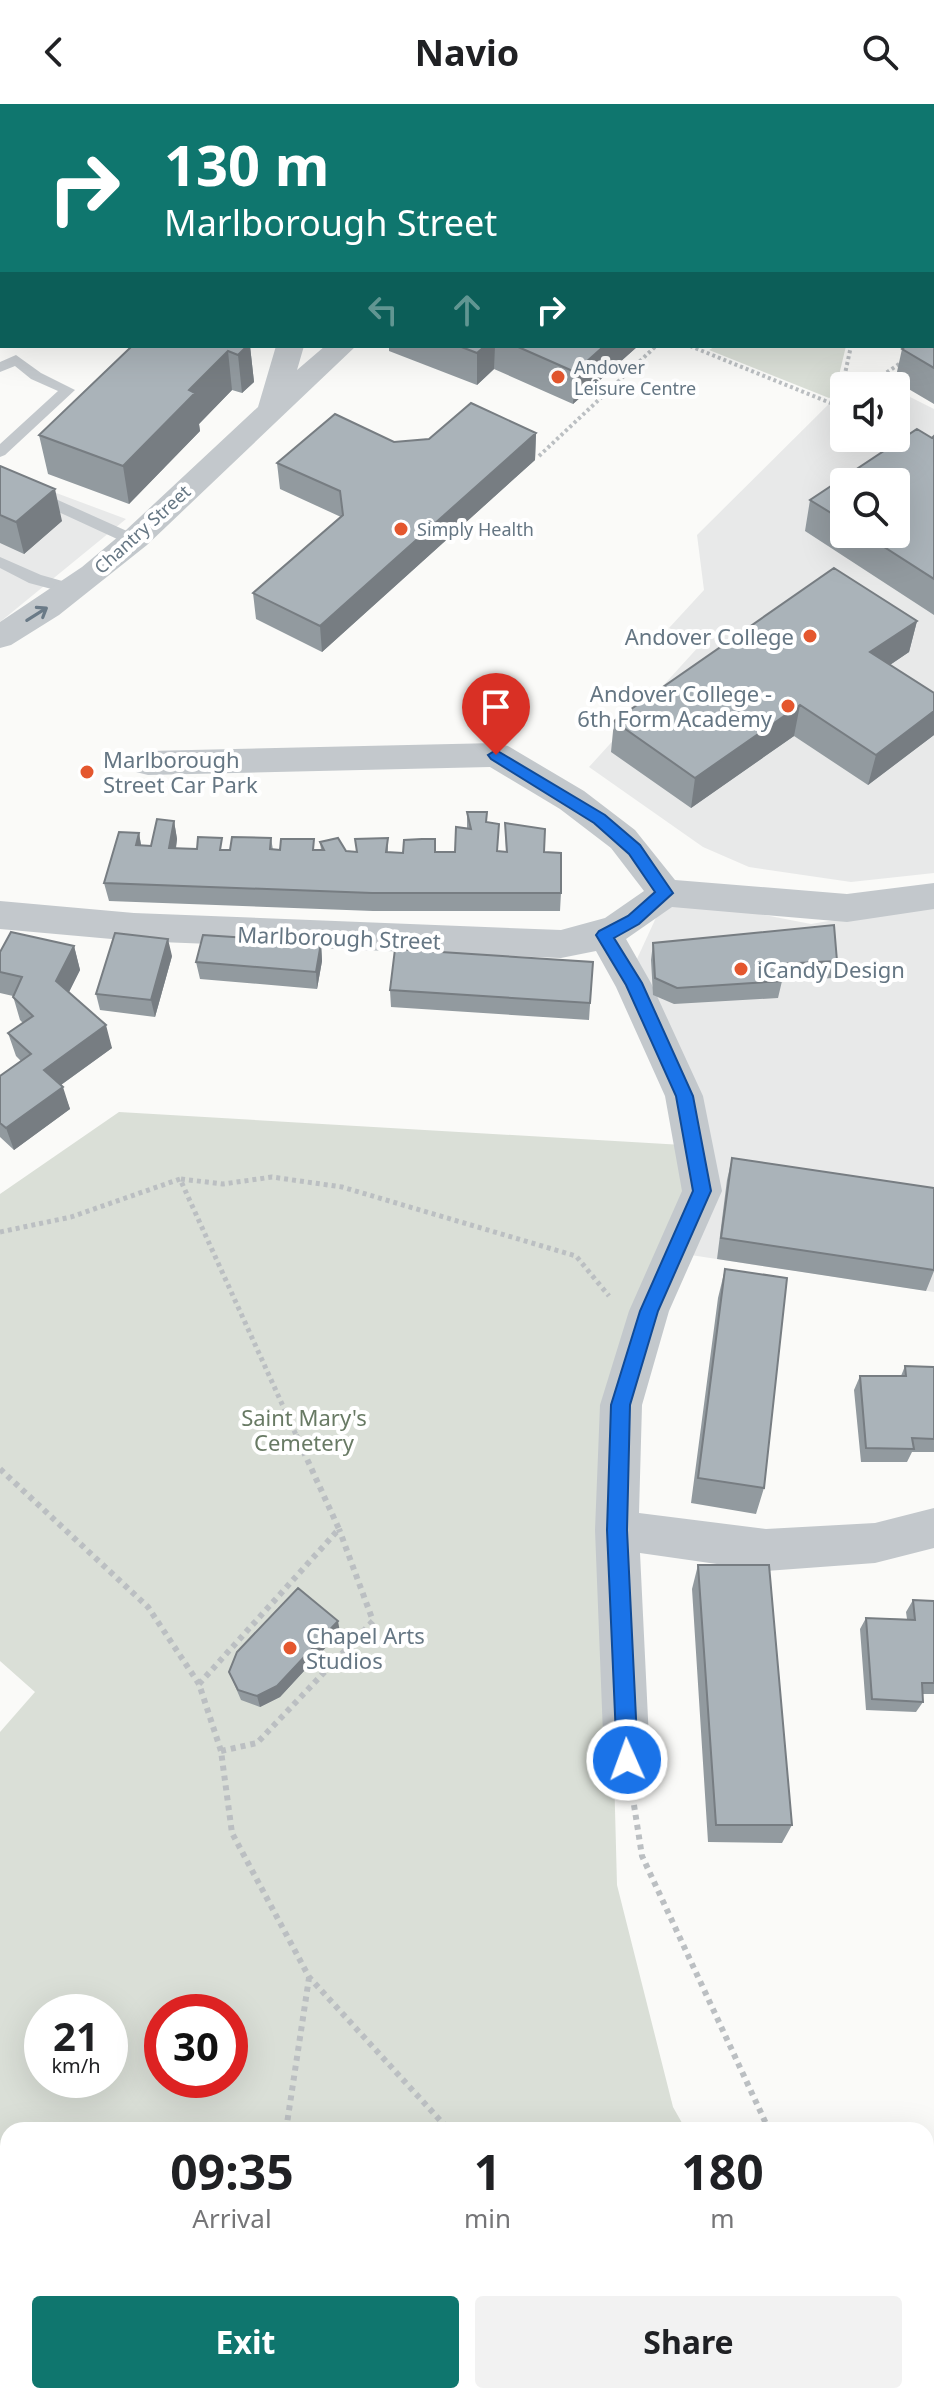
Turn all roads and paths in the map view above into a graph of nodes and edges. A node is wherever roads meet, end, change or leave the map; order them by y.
1 (289, 348) edge
2 (340, 348) edge
3 (654, 348) edge
4 (695, 348) edge
5 (851, 348) edge
6 (913, 354) edge
7 (0, 368) edge
8 (845, 372) edge
9 (887, 372) edge
10 (830, 403) edge
11 (272, 406) junction
12 (0, 452) edge
13 (539, 456) dead end
14 (0, 479) edge
15 (133, 540) junction
16 (0, 562) edge
17 (74, 590) junction
18 (0, 637) edge
19 (148, 763) dead end
20 (665, 893) junction
21 (934, 896) edge
22 (0, 915) edge
23 (605, 935) junction
24 (180, 1179) junction
25 (0, 1232) edge
26 (649, 1311) junction
27 (0, 1469) edge
28 (934, 1528) edge
29 (339, 1529) junction
30 (617, 1530) junction
31 (199, 1684) junction
32 (221, 1751) junction
33 (627, 1760) joint
34 (309, 1977) junction
35 (287, 2122) edge
36 (442, 2122) edge
37 (765, 2122) edge

1 - 11 street, Chantry Street
2 - 11 street, Chantry Street
3 - 13 path
4 - 10 path
5 - 8 path
6 - 9 path
7 - 12 lane
11 - 15 street, Chantry Street
14 - 15 lane
15 - 17 street, Chantry Street
16 - 17 lane
18 -> 17 street, Chantry Street
19 - 20 street
20 - 21 street
20 - 23 street, Marlborough Street
22 - 23 street, Marlborough Street
23 - 26 street
24 - 25 path
24 - 26 path
24 - 29 path
26 - 30 street
27 - 31 path
28 - 30 street
29 - 31 path
29 - 32 path
30 - 33 street
31 - 32 path
32 - 34 path
33 - 37 path
34 - 35 path
34 - 36 path

